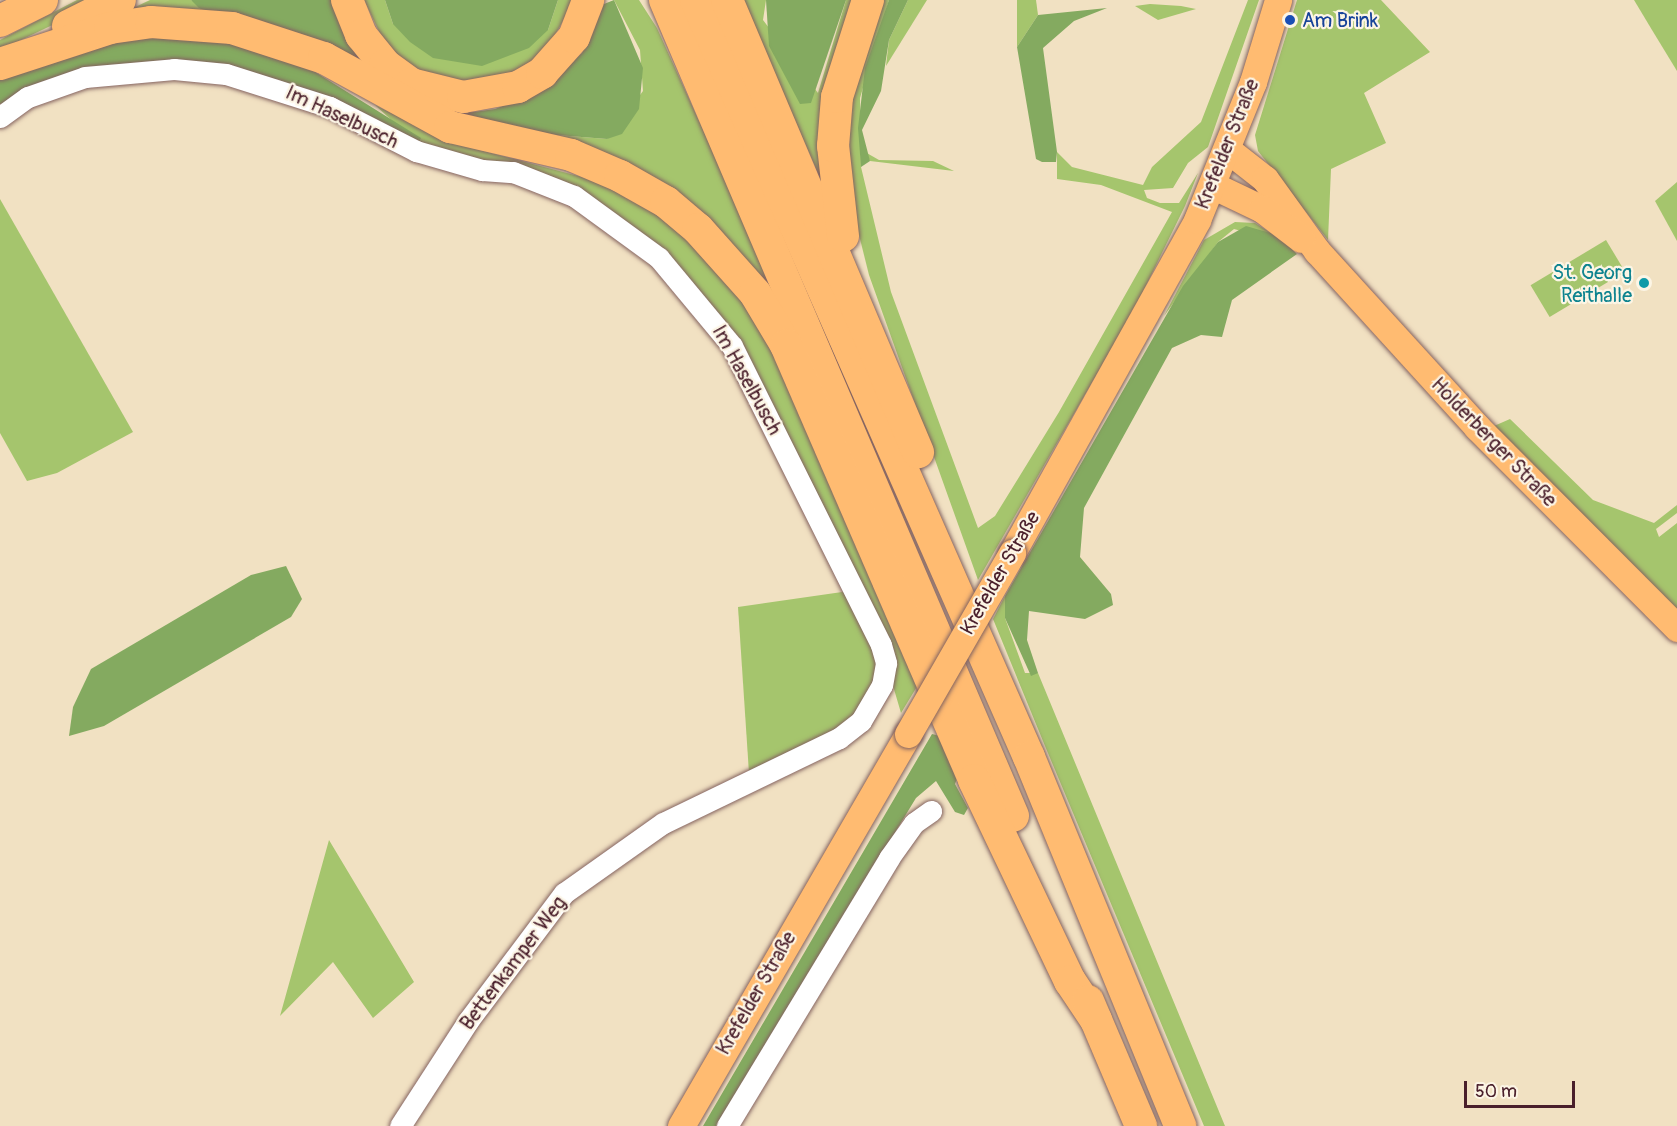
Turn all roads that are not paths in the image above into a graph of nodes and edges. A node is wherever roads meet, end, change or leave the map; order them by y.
1 (42, 0) edge
2 (120, 0) edge
3 (348, 0) edge
4 (588, 0) edge
5 (645, 0) edge
6 (665, 0) edge
7 (696, 0) edge
8 (726, 0) edge
9 (868, 0) edge
10 (1278, 0) edge
11 (0, 21) edge
12 (0, 62) edge
13 (0, 117) edge
14 (1228, 150) junction
15 (735, 159) junction
16 (1212, 185) junction
17 (1317, 251) junction
18 (908, 426) junction
19 (1677, 628) edge
20 (1029, 757) junction
21 (784, 765) joint
22 (931, 811) dead end
23 (1096, 1020) junction
24 (400, 1126) edge
25 (681, 1126) edge
26 (727, 1126) edge
27 (1141, 1126) edge
28 (1180, 1126) edge

1 - 11 highway
2 - 12 highway
3 - 4 highway
5 - 15 highway
6 - 15 highway
7 - 20 highway
8 - 18 highway
9 - 18 highway
10 - 14 main road, Krefelder Straße
12 - 23 highway
13 - 21 street, Im Haselbusch
14 - 16 main road, Krefelder Straße
14 - 17 main road, Holderberger Straße
15 - 23 highway
16 - 17 main road, Holderberger Straße
16 - 25 main road, Krefelder Straße, bridge
17 - 19 main road, Holderberger Straße
18 - 20 highway
20 - 28 highway
21 - 24 street, Bettenkamper Weg
22 - 26 street
23 - 27 highway

